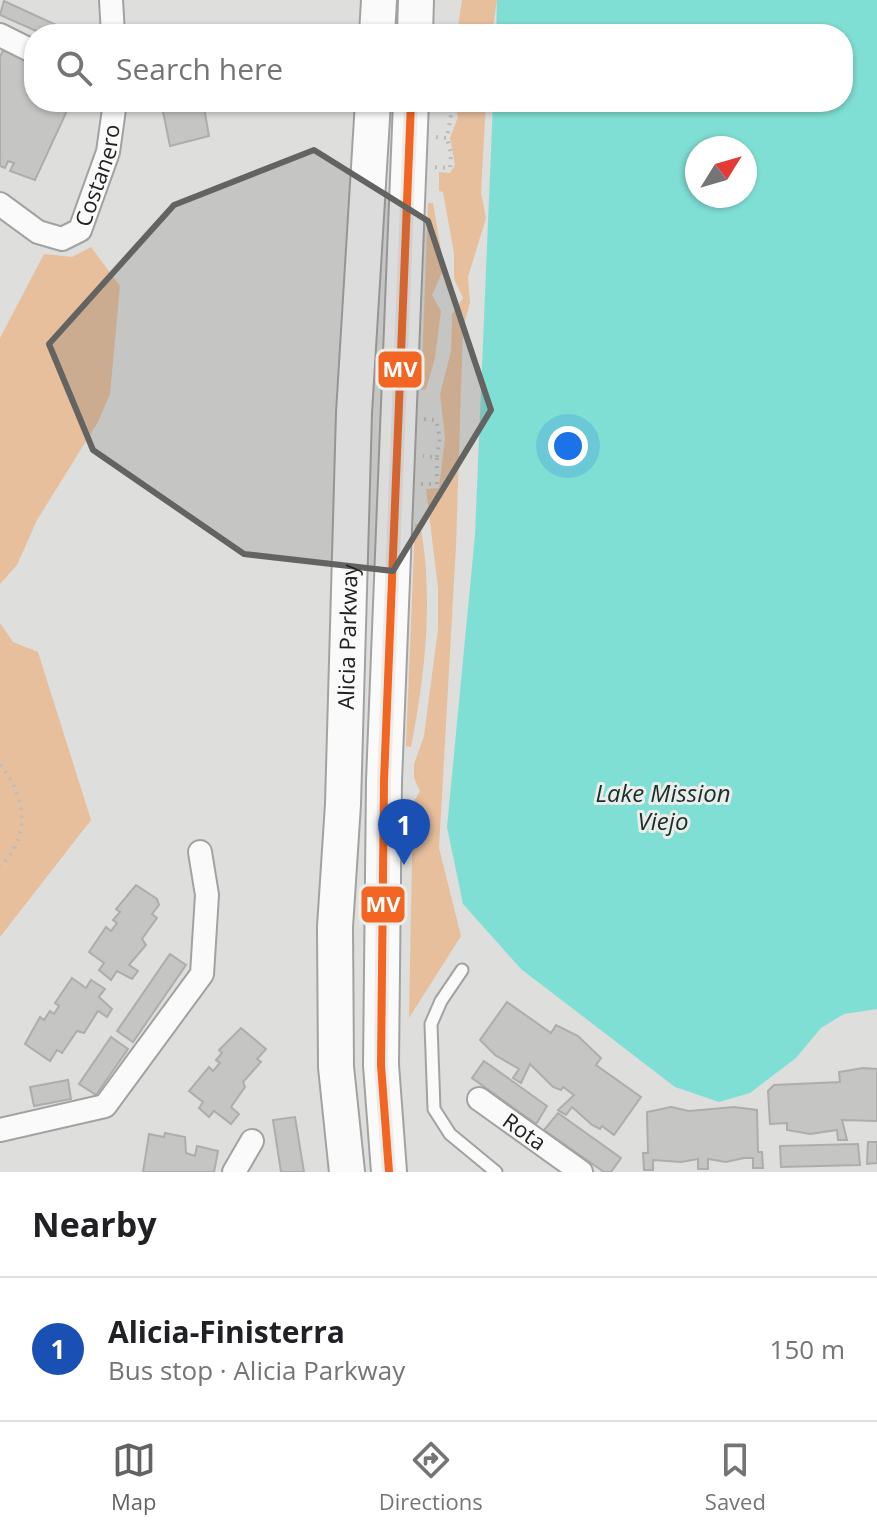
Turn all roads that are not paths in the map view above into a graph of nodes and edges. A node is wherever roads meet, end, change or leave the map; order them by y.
1 (111, 0) edge
2 (379, 0) edge
3 (416, 0) edge
4 (112, 24) edge
5 (378, 24) edge
6 (415, 24) edge
7 (0, 35) edge
8 (24, 47) edge
9 (114, 112) edge
10 (372, 112) edge
11 (424, 112) edge
12 (0, 204) edge
13 (200, 852) dead end
14 (462, 970) dead end
15 (479, 1099) dead end
16 (0, 1130) edge
17 (252, 1141) dead end
18 (573, 1170) edge
19 (234, 1172) edge
20 (347, 1172) edge
21 (389, 1172) edge
22 (496, 1172) edge

1 - 4 street
2 - 5 main road
3 - 6 main road
7 - 8 street
9 - 12 street, Costanero
10 - 20 main road, Alicia Parkway
11 - 21 main road, Alicia Parkway
13 - 16 street
14 - 22 lane
15 - 18 street, Rota
17 - 19 street

